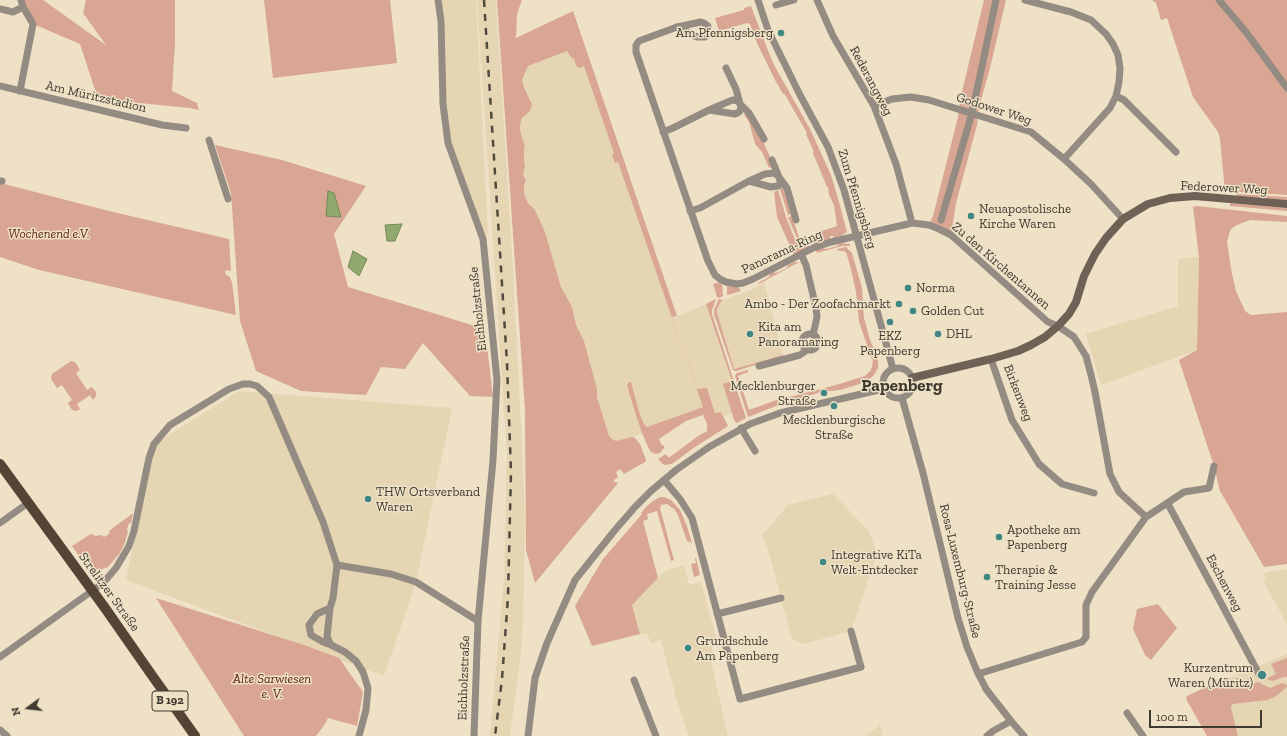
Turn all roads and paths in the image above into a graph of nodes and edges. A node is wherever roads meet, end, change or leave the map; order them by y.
1 (438, 0) edge
2 (758, 0) edge
3 (794, 0) edge
4 (817, 0) edge
5 (996, 0) edge
6 (1025, 0) edge
7 (1219, 0) edge
8 (0, 4) edge
9 (22, 4) edge
10 (776, 5) dead end
11 (0, 9) edge
12 (676, 27) junction
13 (726, 68) dead end
14 (1286, 84) edge
15 (0, 86) edge
16 (20, 91) junction
17 (1116, 96) junction
18 (740, 104) junction
19 (874, 106) junction
20 (709, 110) junction
21 (972, 113) junction
22 (186, 128) dead end
23 (663, 132) junction
24 (764, 139) dead end
25 (209, 140) dead end
26 (1176, 152) dead end
27 (1064, 159) junction
28 (772, 160) dead end
29 (779, 177) junction
30 (749, 182) junction
31 (228, 198) dead end
32 (1287, 204) edge
33 (690, 211) junction
34 (1123, 219) junction
35 (796, 220) dead end
36 (941, 220) dead end
37 (912, 222) junction
38 (857, 236) junction
39 (801, 254) junction
40 (1058, 326) junction
41 (813, 335) junction
42 (807, 350) junction
43 (992, 358) junction
44 (758, 366) dead end
45 (893, 369) junction
46 (912, 378) junction
47 (883, 389) junction
48 (902, 398) junction
49 (741, 428) junction
50 (755, 451) dead end
51 (0, 464) edge
52 (1214, 466) dead end
53 (664, 480) junction
54 (1094, 493) dead end
55 (28, 503) junction
56 (1168, 504) junction
57 (1146, 517) junction
58 (0, 523) edge
59 (337, 565) junction
60 (92, 591) junction
61 (781, 598) dead end
62 (330, 608) junction
63 (717, 614) junction
64 (478, 621) junction
65 (851, 631) dead end
66 (331, 645) junction
67 (0, 657) edge
68 (978, 674) junction
69 (1259, 674) dead end
70 (634, 680) dead end
71 (1127, 713) dead end
72 (1010, 721) junction
73 (0, 730) edge
74 (7, 736) edge
75 (196, 736) edge
76 (359, 736) edge
77 (474, 736) edge
78 (528, 736) edge
79 (656, 736) edge
80 (987, 736) edge
81 (1024, 736) edge
82 (1143, 736) edge

1 - 64 street, Eichholzstraße
2 - 38 street, Zum Pfennigsberg
3 - 10 street
4 - 19 street, Rederangweg
5 - 21 street
6 - 17 street
7 - 14 street
8 - 9 street
9 - 11 street
9 - 16 street
12 - 12 street, Panorama-Ring
12 - 23 street, Panorama-Ring
13 - 18 street
15 - 16 street, Am Müritzstadion
16 - 22 street, Am Müritzstadion
17 - 26 street
17 - 27 street
18 - 20 street
18 - 20 street
18 - 24 street
19 - 21 street, Godower Weg
19 - 37 street, Rederangweg
20 - 23 street
21 - 27 street, Godower Weg
21 - 36 street
23 - 33 street, Panorama-Ring
25 - 31 street
27 - 34 street, Godower Weg
28 - 29 street
29 - 30 street
29 - 30 street
29 - 35 street
30 - 33 street
32 - 34 street, Federower Weg
33 - 39 street, Panorama-Ring
34 - 40 street, Federower Weg
37 - 38 street, Zu den Kirchentannen
37 - 40 street, Zu den Kirchentannen
38 - 39 street, Panorama-Ring
38 - 45 street, Zum Pfennigsberg
39 - 41 street
40 - 43 street, Federower Weg
40 - 57 street, Zu den Kirchentannen
41 - 42 street
41 - 42 street
42 - 44 street
43 - 46 street, Federower Weg
43 - 54 street, Birkenweg
45 - 46 street
45 - 47 street
46 - 48 street
47 - 48 street
47 - 49 street
48 - 68 street, Rosa-Luxemburg-Straße
49 - 50 street
49 - 53 street
51 - 55 main road, Strelitzer Straße / B 192
52 - 56 street
53 - 63 street
53 - 78 street
55 - 58 street
55 - 60 main road, Strelitzer Straße / B 192
56 - 57 street
56 - 69 street, Eschenweg
57 - 68 street
59 - 60 street
59 - 62 street
59 - 64 street, Eichholzstraße
60 - 67 street
60 - 75 main road, Strelitzer Straße / B 192
61 - 63 street
62 - 66 street
62 - 66 street
63 - 65 street
64 - 77 street, Eichholzstraße
66 - 76 street
68 - 72 street, Rosa-Luxemburg-Straße
70 - 79 street
71 - 82 street
72 - 80 street
72 - 81 street, Rosa-Luxemburg-Straße
73 - 74 street

